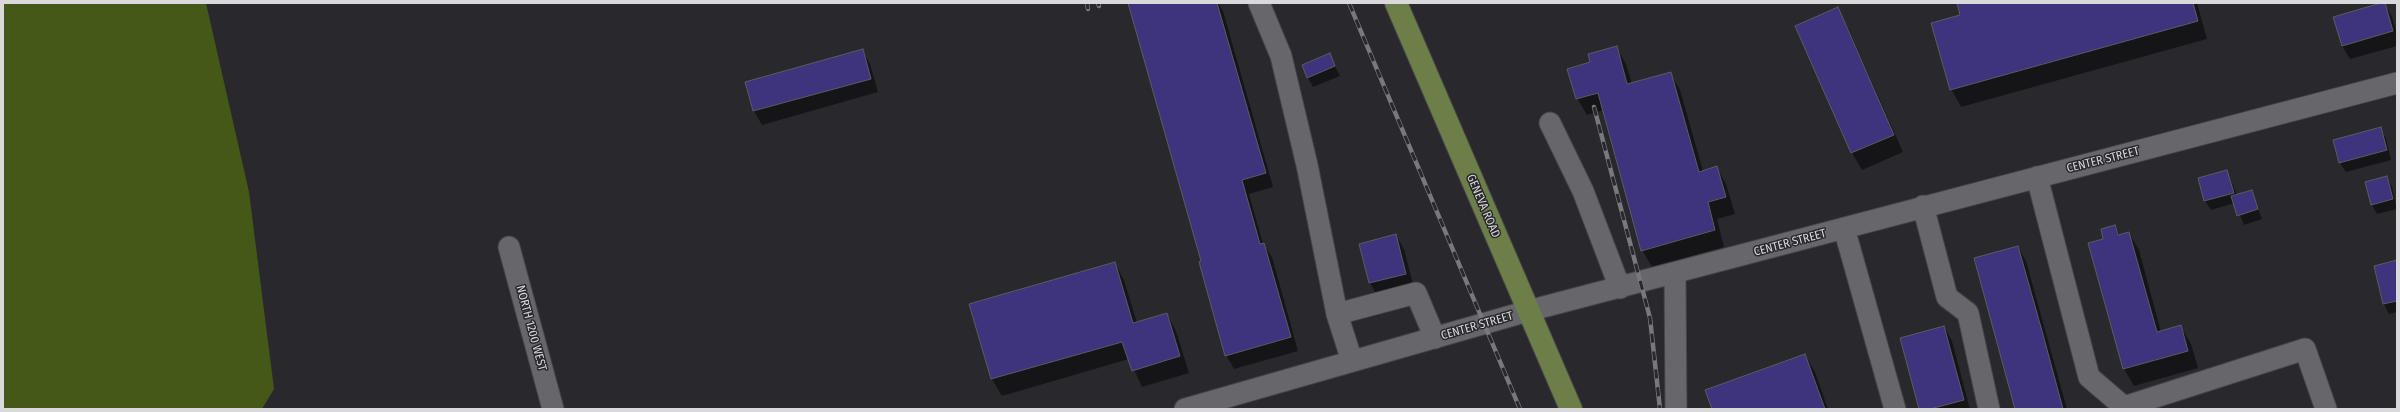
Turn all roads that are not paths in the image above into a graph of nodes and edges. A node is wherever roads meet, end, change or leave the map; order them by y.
1 (1259, 3) edge
2 (1396, 3) edge
3 (2397, 83) edge
4 (1550, 123) dead end
5 (2037, 177) junction
6 (1923, 206) junction
7 (1844, 228) junction
8 (509, 247) dead end
9 (1675, 273) junction
10 (1620, 288) junction
11 (1528, 311) junction
12 (1337, 314) junction
13 (1435, 338) junction
14 (1352, 361) junction
15 (2125, 408) edge
16 (553, 409) edge
17 (1185, 409) edge
18 (1571, 409) edge
19 (1676, 409) edge
20 (1895, 409) edge
21 (1989, 409) edge
22 (2326, 409) edge

1 - 12 street
2 - 11 main road, GENEVA ROAD
3 - 5 street, CENTER STREET
4 - 10 street
5 - 6 street, CENTER STREET
5 - 15 street
6 - 7 street, CENTER STREET
6 - 21 street
7 - 9 street, CENTER STREET
7 - 20 street
8 - 16 street, NORTH 1200 WEST
9 - 10 street, CENTER STREET
9 - 19 street
10 - 11 street, CENTER STREET
11 - 13 street, CENTER STREET
11 - 18 main road, GENEVA ROAD
12 - 13 street
12 - 14 street
13 - 14 street, CENTER STREET
14 - 17 street, CENTER STREET
15 - 22 street

